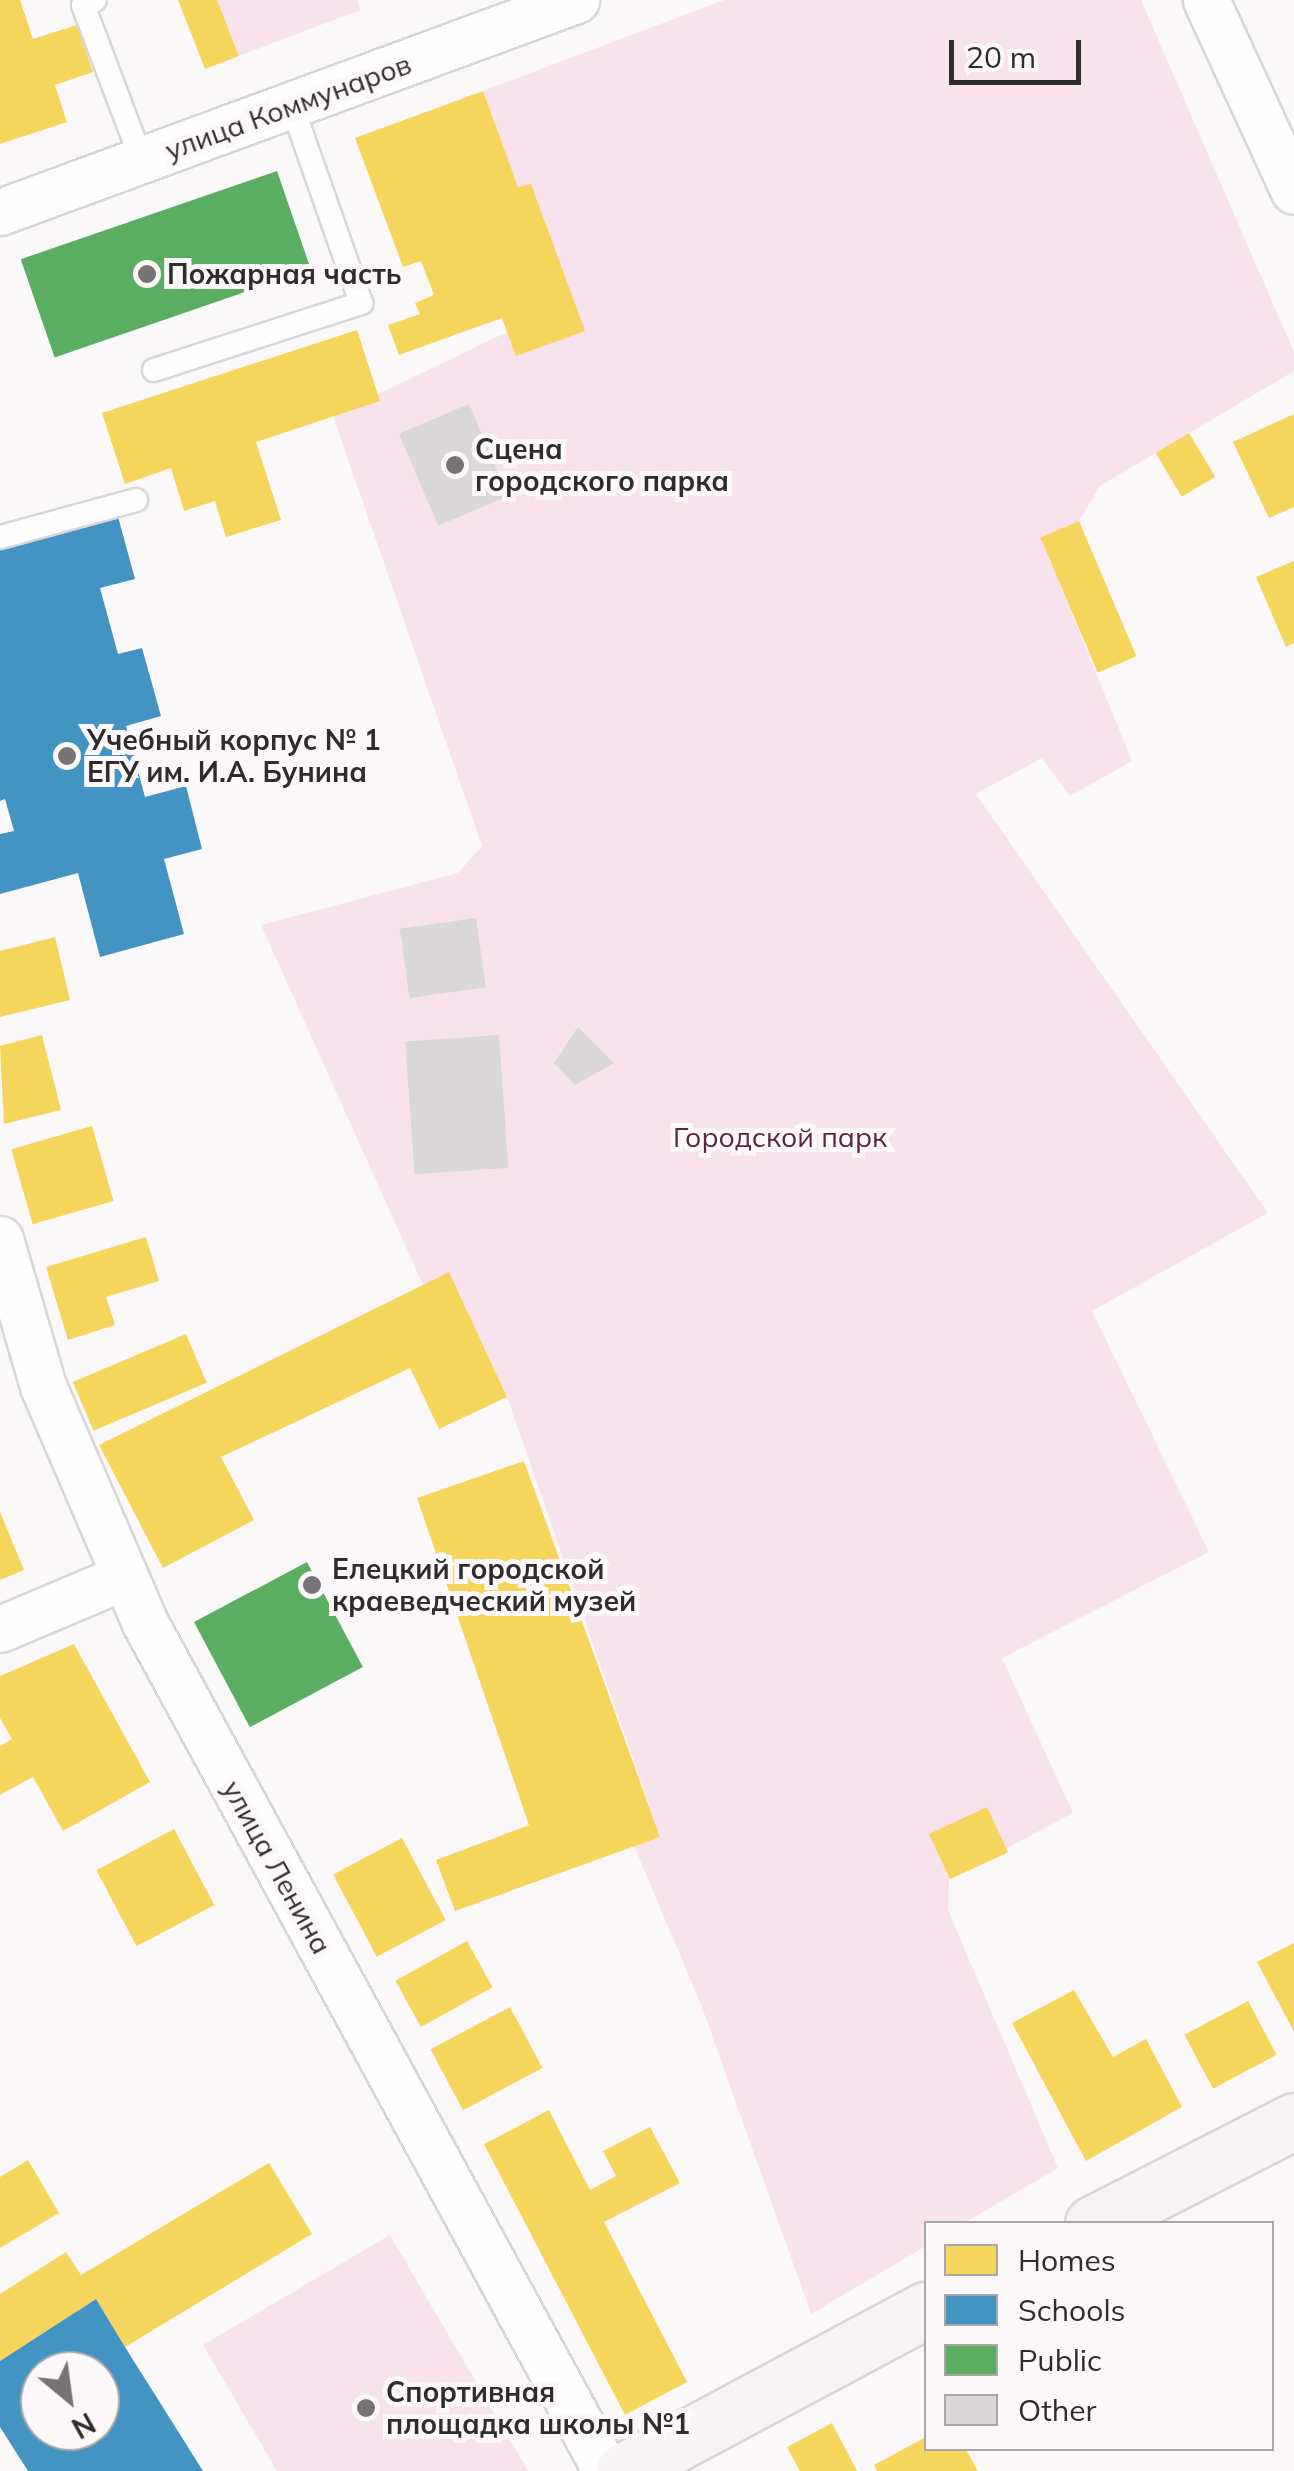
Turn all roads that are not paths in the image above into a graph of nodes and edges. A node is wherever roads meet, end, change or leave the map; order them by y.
1 (95, 0) edge
2 (576, 0) edge
3 (1206, 0) edge
4 (292, 106) junction
5 (142, 161) junction
6 (1294, 192) edge
7 (0, 212) edge
8 (154, 370) dead end
9 (136, 500) dead end
10 (0, 537) edge
11 (0, 1240) edge
12 (123, 1578) junction
13 (0, 1629) edge
14 (1294, 2121) edge
15 (1099, 2221) edge
16 (924, 2311) edge
17 (606, 2471) edge
18 (624, 2471) edge

1 - 5 lane
2 - 4 street, улица Коммунаров
3 - 6 street
4 - 5 street, улица Коммунаров
4 - 8 lane
5 - 7 street, улица Коммунаров
9 - 10 lane
11 - 12 street, улица Ленина
12 - 13 street
12 - 17 street, улица Ленина
14 - 15 main road
16 - 18 main road

